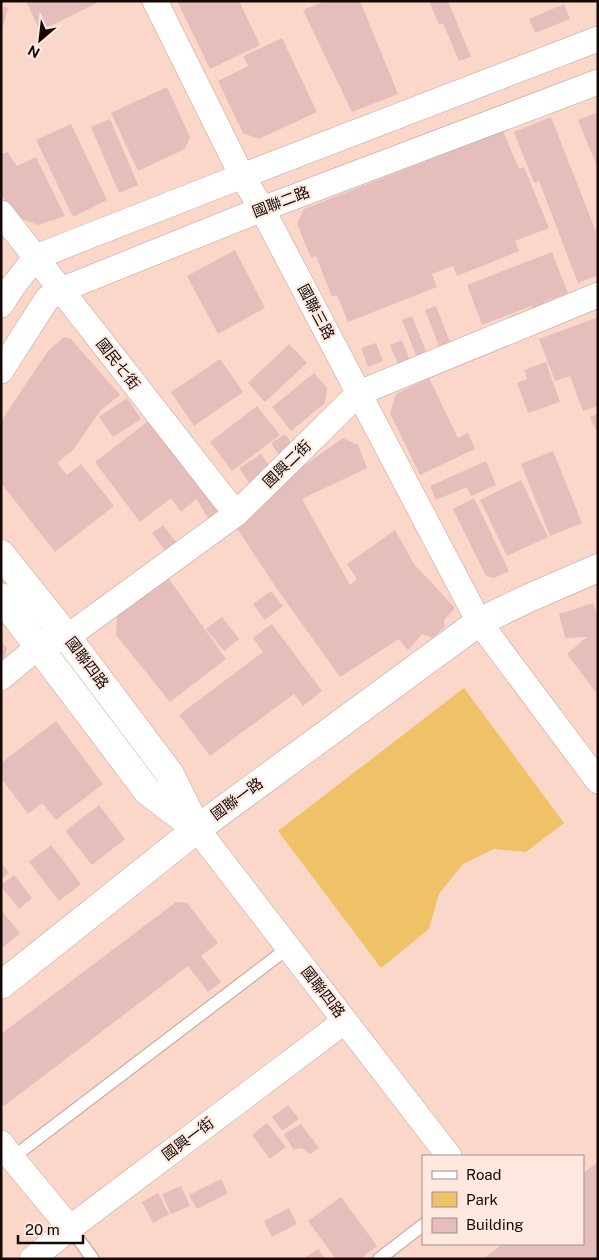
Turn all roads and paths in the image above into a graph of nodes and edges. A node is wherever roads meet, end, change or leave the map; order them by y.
1 (155, 1) edge
2 (598, 39) edge
3 (598, 82) edge
4 (242, 176) junction
5 (262, 209) junction
6 (1, 213) edge
7 (36, 258) junction
8 (61, 290) junction
9 (598, 295) edge
10 (1, 305) edge
11 (1, 371) edge
12 (359, 393) junction
13 (236, 514) junction
14 (1, 554) edge
15 (598, 568) edge
16 (1, 597) edge
17 (479, 622) junction
18 (67, 637) junction
19 (39, 646) junction
20 (1, 678) edge
21 (598, 781) edge
22 (197, 829) junction
23 (288, 948) junction
24 (1, 985) edge
25 (345, 1021) junction
26 (7, 1151) edge
27 (448, 1155) edge
28 (422, 1226) edge
29 (70, 1228) junction
30 (32, 1259) edge
31 (93, 1259) edge
32 (379, 1259) edge

1 - 4 street, 國聯三路
2 - 4 street
3 - 5 street, 國聯二路
4 - 5 street, 國聯三路
4 - 7 street
5 - 8 street, 國聯二路
5 - 12 street, 國聯三路
6 - 7 street, 國民七街
7 - 8 street, 國民七街
7 - 10 street
8 - 11 street, 國聯二路
8 - 13 street, 國民七街
9 - 12 street, 國興二街
12 - 13 street, 國興二街
12 - 17 street, 國聯三路
13 - 18 street, 國興二街
14 - 18 street, 國聯四路
15 - 17 street, 國聯一路
16 - 19 street, 國聯四路
17 - 21 street
17 - 22 street, 國聯一路
18 - 19 street, 國興二街
18 - 22 street, 國聯四路
19 - 20 street, 國興二街
19 - 22 street, 國聯四路
22 - 23 street, 國聯四路
22 - 24 street, 國聯一路
23 - 25 street, 國聯四路
23 - 26 lane
25 - 27 street, 國聯四路
25 - 29 street, 國興一街
26 - 29 street
28 - 32 lane
29 - 30 street, 國興一街
29 - 31 lane

